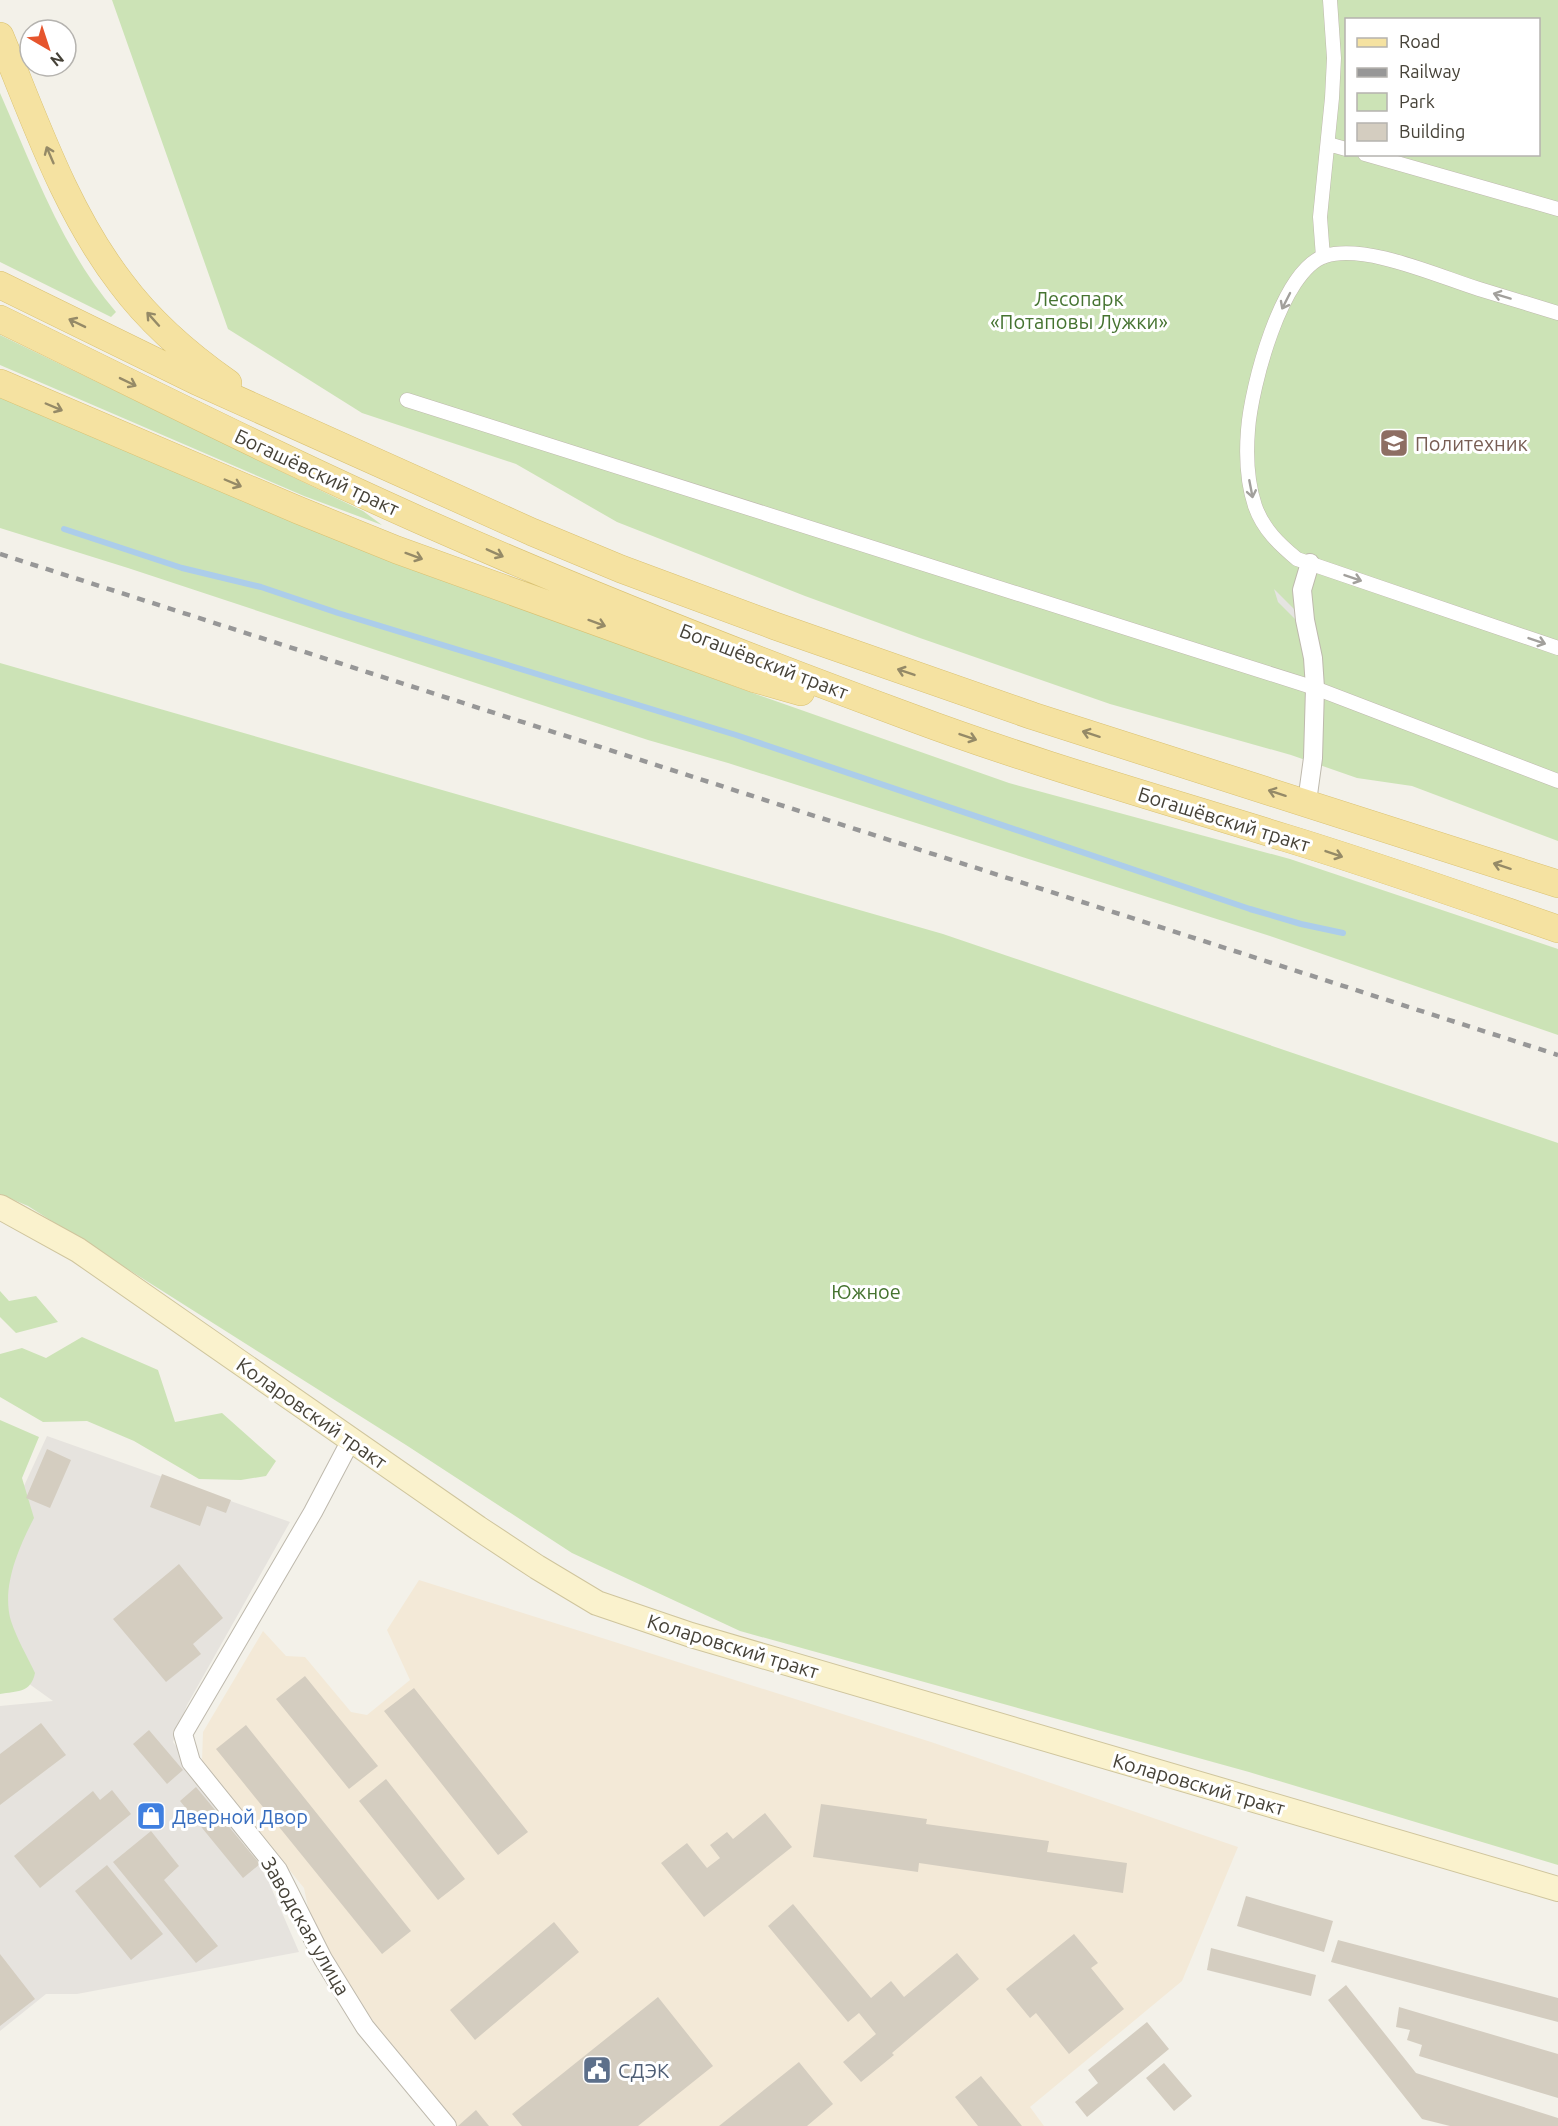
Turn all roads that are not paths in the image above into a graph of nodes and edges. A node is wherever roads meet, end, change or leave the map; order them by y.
1 (1330, 0) edge
2 (0, 36) edge
3 (1328, 144) junction
4 (1345, 148) edge
5 (1372, 156) edge
6 (1558, 209) edge
7 (1323, 257) junction
8 (0, 285) edge
9 (1558, 313) edge
10 (0, 319) edge
11 (0, 383) edge
12 (407, 400) dead end
13 (339, 444) junction
14 (1310, 563) junction
15 (1558, 648) edge
16 (1315, 688) junction
17 (913, 718) junction
18 (1558, 781) edge
19 (1307, 802) junction
20 (1558, 884) edge
21 (1558, 929) edge
22 (0, 1207) edge
23 (351, 1440) junction
24 (1558, 1889) edge
25 (447, 2126) edge

1 - 3 street
13 -> 2 main road
3 - 4 street
3 - 7 street
5 - 6 street
9 -> 7 street
7 -> 14 street
13 -> 8 main road, Богашёвский тракт
10 -> 17 main road, Богашёвский тракт
11 -> 17 main road
12 - 16 street
19 -> 13 main road, Богашёвский тракт
14 -> 15 street
14 - 16 street
16 - 18 street
16 - 19 street
17 -> 21 main road, Богашёвский тракт
20 -> 19 main road, Богашёвский тракт
22 - 23 main road, Коларовский тракт
23 - 24 main road, Коларовский тракт
23 - 25 street, Заводская улица

